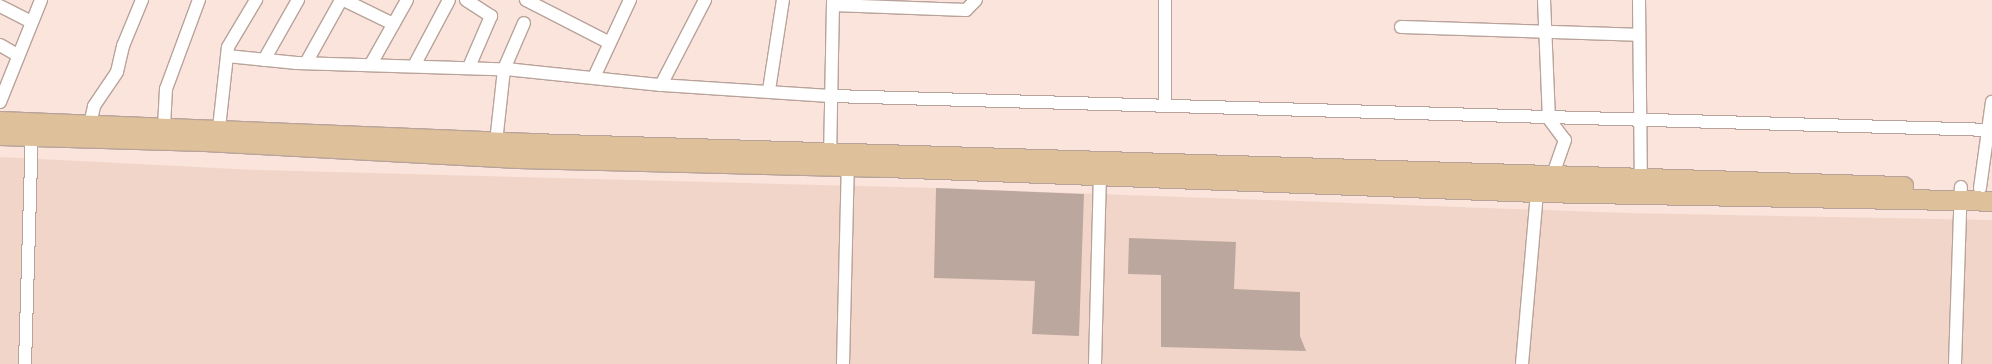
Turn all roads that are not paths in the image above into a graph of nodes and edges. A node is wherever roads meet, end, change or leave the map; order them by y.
1 (41, 0) edge
2 (142, 0) edge
3 (199, 0) edge
4 (256, 0) edge
5 (298, 0) edge
6 (341, 0) edge
7 (344, 0) edge
8 (406, 0) edge
9 (449, 0) edge
10 (466, 0) edge
11 (526, 0) edge
12 (630, 0) edge
13 (705, 0) edge
14 (783, 0) edge
15 (976, 0) edge
16 (1165, 0) edge
17 (1544, 0) edge
18 (1640, 0) edge
19 (833, 3) edge
20 (0, 6) edge
21 (31, 22) junction
22 (524, 23) dead end
23 (393, 24) junction
24 (1401, 27) dead end
25 (1548, 30) junction
26 (1638, 35) junction
27 (610, 42) junction
28 (0, 45) edge
29 (17, 55) junction
30 (227, 56) junction
31 (264, 60) junction
32 (306, 63) junction
33 (371, 64) junction
34 (415, 64) junction
35 (470, 67) junction
36 (504, 69) junction
37 (595, 75) junction
38 (661, 85) junction
39 (769, 90) junction
40 (832, 96) junction
41 (0, 102) edge
42 (1992, 102) edge
43 (1165, 104) junction
44 (1549, 119) junction
45 (0, 121) edge
46 (1642, 122) junction
47 (90, 124) junction
48 (164, 127) junction
49 (219, 128) junction
50 (32, 130) junction
51 (1991, 130) edge
52 (0, 136) edge
53 (496, 142) junction
54 (830, 158) junction
55 (848, 166) junction
56 (1100, 176) junction
57 (1641, 178) junction
58 (1546, 187) junction
59 (1988, 192) edge
60 (1961, 194) junction
61 (25, 364) edge
62 (843, 364) edge
63 (1095, 364) edge
64 (1522, 364) edge
65 (1955, 364) edge

1 - 21 street
2 - 47 street
3 - 48 street
4 - 30 street
5 - 31 street
6 - 32 street
7 - 23 street
8 - 23 street
9 - 34 street
10 - 35 street
11 - 27 street
12 - 27 street
13 - 38 street
14 - 39 street
15 - 19 street
16 - 43 street
17 - 25 street
18 - 26 street
19 - 40 street
20 - 21 street
21 - 29 street
22 - 36 street
23 - 33 street
24 - 25 street
25 - 26 street
25 - 44 street
26 - 46 street
27 - 37 street
28 - 29 street
29 - 41 street
30 - 31 street
30 - 49 street
31 - 32 street
32 - 33 street
33 - 34 street
34 - 35 street
35 - 36 street
36 - 37 street
36 - 53 street
37 - 38 street
38 - 39 street
39 - 40 street
40 - 43 street
40 - 54 street
42 - 51 street
43 - 44 street
44 - 46 street
44 - 58 street
45 - 50 main road
46 - 51 street
46 - 57 street
47 - 48 main road
47 - 50 main road
48 - 49 main road
49 - 53 main road
50 - 52 main road
50 - 54 main road
50 - 61 street
51 - 59 street
53 - 54 main road
54 - 55 main road
54 - 58 main road
55 - 56 main road
55 - 62 street
56 - 58 main road
56 - 63 street
57 - 58 main road
57 - 60 main road
58 - 60 main road
58 - 64 street
59 - 60 main road
60 - 65 street

